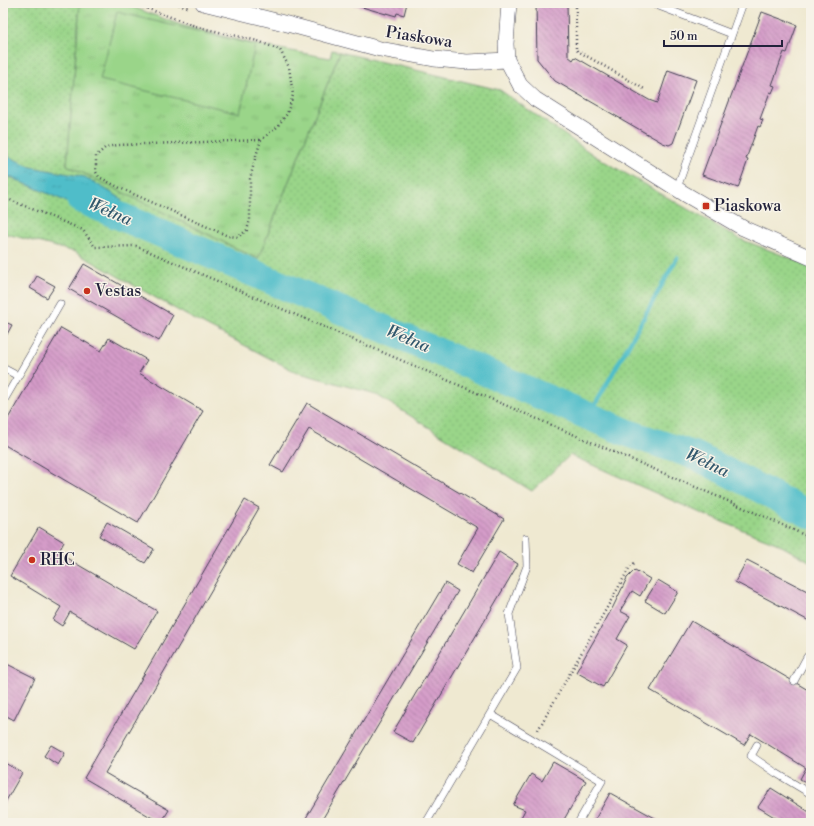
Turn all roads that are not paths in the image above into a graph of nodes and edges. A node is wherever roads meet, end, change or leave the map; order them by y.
1 (203, 3) edge
2 (509, 3) edge
3 (651, 3) edge
4 (743, 3) edge
5 (732, 34) junction
6 (507, 60) junction
7 (677, 188) junction
8 (811, 258) edge
9 (60, 304) dead end
10 (3, 368) edge
11 (18, 376) junction
12 (3, 402) edge
13 (526, 538) dead end
14 (811, 660) edge
15 (794, 681) dead end
16 (490, 714) junction
17 (757, 745) dead end
18 (811, 794) edge
19 (426, 823) edge
20 (578, 823) edge

1 - 6 street, Piaskowa
2 - 6 street
3 - 5 lane
4 - 5 lane
5 - 7 lane
6 - 7 street
7 - 8 street
9 - 11 lane
10 - 11 lane
11 - 12 lane
13 - 16 lane
14 - 15 lane
16 - 19 lane
16 - 20 lane
17 - 18 lane

